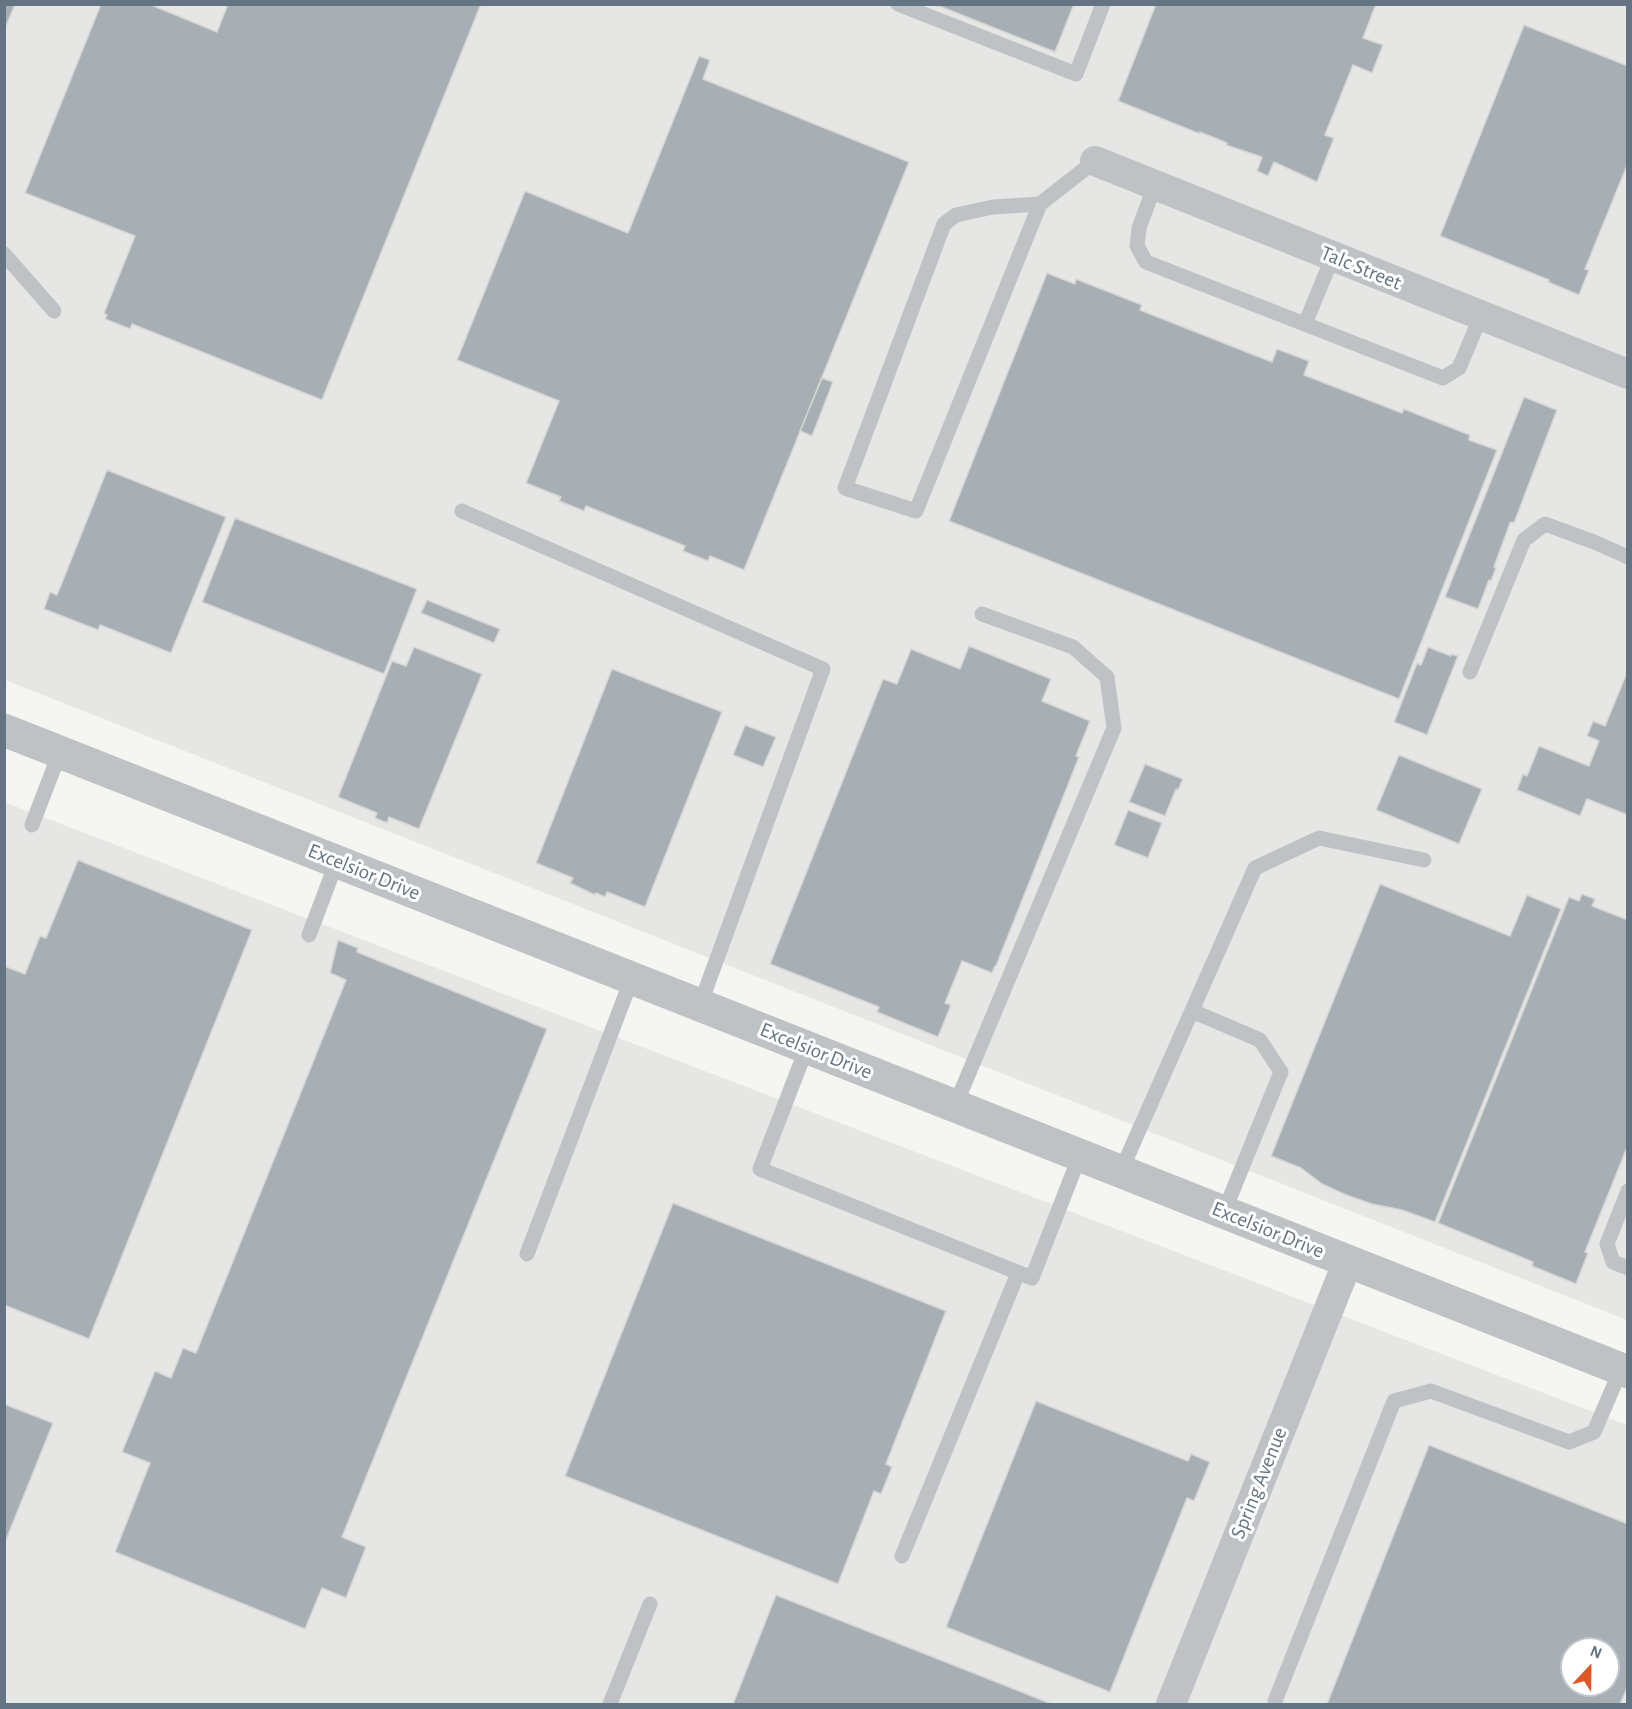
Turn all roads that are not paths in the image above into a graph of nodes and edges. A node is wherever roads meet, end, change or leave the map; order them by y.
1 (898, 4) edge
2 (1103, 4) edge
3 (1095, 161) joint
4 (1155, 185) junction
5 (1040, 204) junction
6 (4, 254) edge
7 (1333, 256) junction
8 (54, 311) dead end
9 (1481, 316) junction
10 (1305, 324) junction
11 (1628, 374) edge
12 (462, 511) dead end
13 (1628, 556) edge
14 (982, 614) dead end
15 (1470, 672) dead end
16 (4, 730) edge
17 (60, 752) junction
18 (32, 825) dead end
19 (1424, 860) dead end
20 (337, 861) junction
21 (309, 936) dead end
22 (632, 978) junction
23 (700, 1005) junction
24 (1192, 1011) junction
25 (807, 1047) junction
26 (955, 1106) junction
27 (1080, 1155) junction
28 (1121, 1171) junction
29 (1628, 1191) edge
30 (1224, 1212) junction
31 (527, 1254) dead end
32 (1348, 1261) junction
33 (1628, 1268) edge
34 (1018, 1273) junction
35 (1624, 1370) edge
36 (902, 1556) dead end
37 (650, 1604) dead end
38 (1275, 1701) dead end
39 (610, 1704) edge
40 (1171, 1704) edge

1 - 2 lane
3 - 4 street, Talc Street
3 - 5 lane
4 - 7 street, Talc Street
4 - 10 lane
5 - 5 lane
6 - 8 lane
7 - 9 street, Talc Street
7 - 10 lane
9 - 10 lane
9 - 11 street, Talc Street
12 - 23 lane
13 - 15 lane
14 - 26 lane
16 - 17 street, Excelsior Drive
17 - 18 lane
17 - 20 street, Excelsior Drive
19 - 24 lane
20 - 21 lane
20 - 22 street, Excelsior Drive
22 - 23 street, Excelsior Drive
22 - 31 lane
23 - 25 street, Excelsior Drive
24 - 28 lane
24 - 30 lane
25 - 26 street, Excelsior Drive
25 - 34 lane
26 - 27 street, Excelsior Drive
27 - 28 street, Excelsior Drive
27 - 34 lane
28 - 30 street, Excelsior Drive
29 - 33 lane
30 - 32 street, Excelsior Drive
32 - 35 street, Excelsior Drive
32 - 40 street, Spring Avenue
34 - 36 lane
35 - 38 lane
37 - 39 lane

